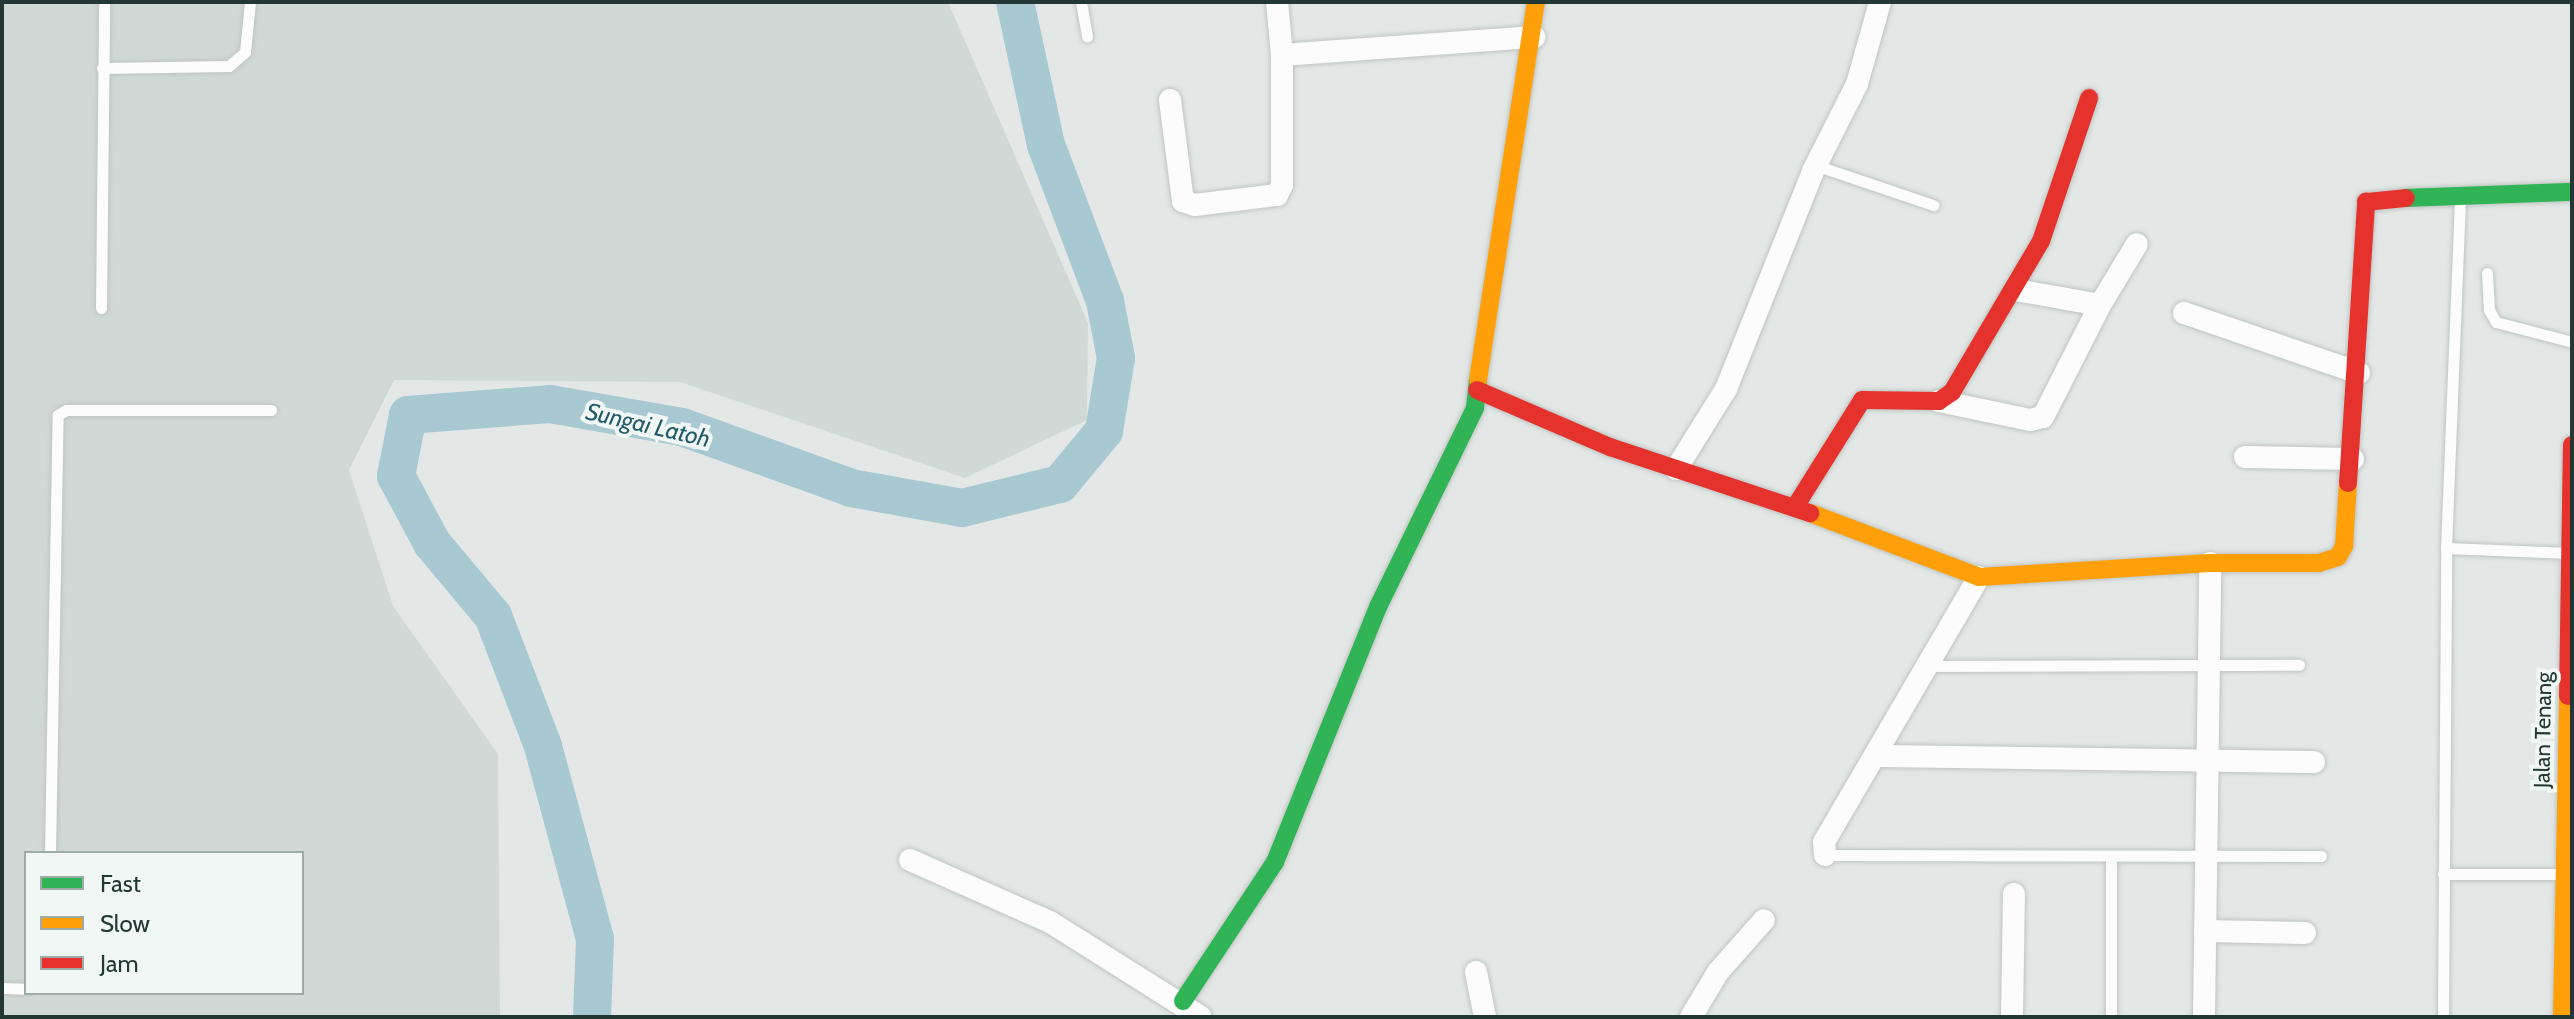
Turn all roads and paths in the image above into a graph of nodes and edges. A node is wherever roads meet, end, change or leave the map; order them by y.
1 (104, 2) edge
2 (250, 2) edge
3 (1081, 2) edge
4 (1277, 2) edge
5 (1536, 2) edge
6 (1880, 2) edge
7 (1087, 36) dead end
8 (1534, 37) junction
9 (1282, 55) junction
10 (102, 68) junction
11 (2089, 98) dead end
12 (1170, 100) dead end
13 (1815, 165) junction
14 (2460, 192) junction
15 (2572, 192) edge
16 (1933, 205) dead end
17 (2137, 244) dead end
18 (2487, 273) dead end
19 (2016, 290) junction
20 (2100, 305) junction
21 (101, 308) dead end
22 (2184, 313) dead end
23 (2572, 342) edge
24 (2359, 373) junction
25 (1477, 390) junction
26 (1939, 401) junction
27 (271, 410) dead end
28 (2572, 445) edge
29 (2245, 457) dead end
30 (2353, 459) junction
31 (1676, 469) junction
32 (1795, 507) junction
33 (2446, 548) junction
34 (2570, 553) edge
35 (2210, 563) junction
36 (1979, 577) junction
37 (2570, 617) edge
38 (2209, 665) junction
39 (2299, 665) dead end
40 (1929, 666) junction
41 (1876, 756) junction
42 (2207, 761) junction
43 (2314, 762) dead end
44 (50, 851) edge
45 (1825, 855) joint
46 (2321, 856) dead end
47 (2111, 858) junction
48 (2206, 858) junction
49 (910, 860) dead end
50 (2443, 874) junction
51 (2564, 874) junction
52 (2014, 894) dead end
53 (2568, 896) edge
54 (1764, 920) dead end
55 (2205, 931) junction
56 (2305, 933) dead end
57 (1476, 972) dead end
58 (2, 988) edge
59 (24, 989) edge
60 (1183, 1001) junction
61 (1201, 1017) edge
62 (1485, 1017) edge
63 (1691, 1017) edge
64 (2012, 1017) edge
65 (2111, 1017) edge
66 (2204, 1017) edge
67 (2443, 1017) edge
68 (2562, 1017) edge

1 - 10 lane
2 - 10 lane
3 - 7 lane
4 - 9 street
5 - 8 street
6 - 13 street
8 - 9 street
8 - 25 street
9 - 12 street
10 - 21 lane
11 - 19 street
13 - 16 lane
13 - 31 street
14 - 15 street
14 - 24 street
14 - 33 lane
17 - 20 street
18 - 23 lane
19 - 20 street
19 - 26 street
20 - 26 street
22 - 24 street
24 - 30 street
25 - 31 street
25 - 60 street
26 - 32 street
27 - 44 lane
28 - 34 street, Jalan Tenang
29 - 30 street
30 - 35 street
31 - 32 street
32 - 36 street
33 - 34 lane
33 - 50 lane
34 - 37 street, Jalan Tenang
35 - 36 street
35 - 38 street
36 - 40 street
37 - 51 street, Jalan Tenang
38 - 39 lane
38 - 40 lane
38 - 42 street
40 - 41 street
41 - 42 street
41 - 45 street
42 - 43 street
42 - 48 street
45 - 47 lane
46 - 48 lane
47 - 48 lane
47 - 65 lane
48 - 55 street
49 - 60 street
50 - 51 lane
50 - 67 lane
51 - 53 street, Jalan Tenang
52 - 64 street
53 - 68 street, Jalan Tenang
54 - 63 street
55 - 56 street
55 - 66 street
57 - 62 street
58 - 59 lane
60 - 61 street

